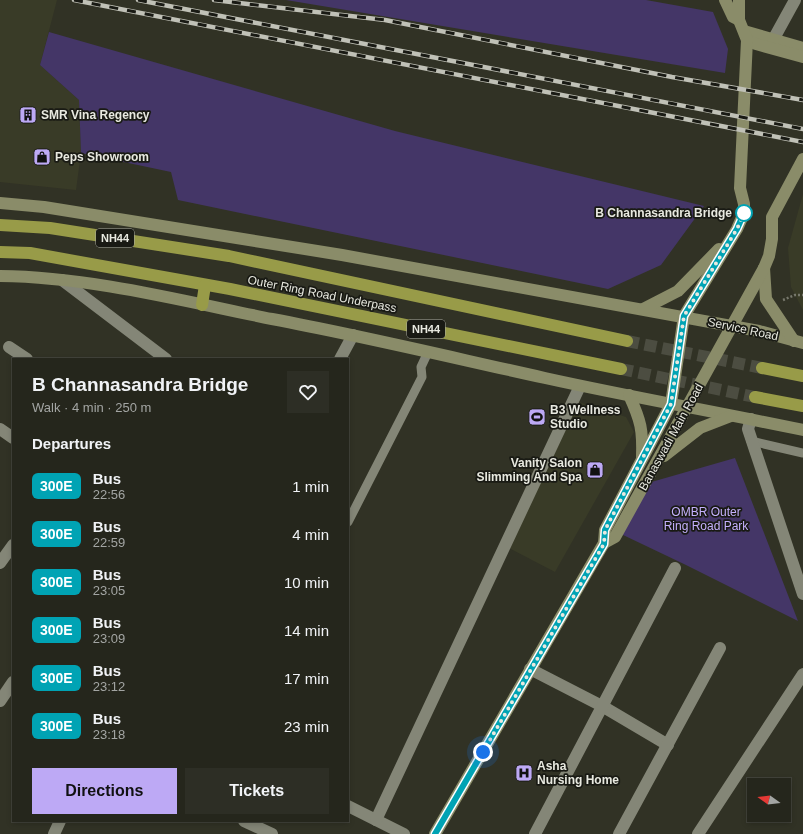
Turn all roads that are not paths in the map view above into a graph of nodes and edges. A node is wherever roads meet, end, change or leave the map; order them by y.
1 (725, 0) edge
2 (739, 0) edge
3 (795, 0) edge
4 (743, 30) junction
5 (773, 40) junction
6 (803, 48) edge
7 (803, 56) edge
8 (803, 159) edge
9 (0, 203) edge
10 (0, 225) edge
11 (737, 229) junction
12 (0, 252) edge
13 (764, 268) junction
14 (0, 276) edge
15 (62, 280) junction
16 (205, 285) junction
17 (202, 305) junction
18 (643, 309) junction
19 (684, 316) junction
20 (731, 325) junction
21 (353, 335) junction
22 (627, 341) tunnel mouth
23 (799, 342) edge
24 (9, 347) dead end
25 (428, 352) junction
26 (26, 358) edge
27 (165, 358) edge
28 (341, 358) edge
29 (762, 368) tunnel mouth
30 (621, 369) tunnel mouth
31 (803, 376) edge
32 (580, 386) junction
33 (629, 395) junction
34 (756, 397) tunnel mouth
35 (671, 404) junction
36 (803, 406) edge
37 (688, 407) junction
38 (731, 416) junction
39 (750, 419) junction
40 (0, 429) edge
41 (803, 430) edge
42 (12, 437) edge
43 (751, 441) junction
44 (803, 452) edge
45 (657, 461) junction
46 (642, 463) junction
47 (349, 520) edge
48 (604, 544) junction
49 (12, 546) edge
50 (0, 563) edge
51 (675, 568) dead end
52 (803, 594) edge
53 (720, 648) dead end
54 (530, 669) junction
55 (803, 674) edge
56 (12, 683) edge
57 (0, 701) edge
58 (602, 706) junction
59 (668, 745) junction
60 (349, 806) edge
61 (376, 820) junction
62 (60, 822) edge
63 (246, 822) edge
64 (54, 834) edge
65 (272, 834) edge
66 (404, 834) edge
67 (435, 834) edge
68 (535, 834) edge
69 (619, 834) edge
70 (698, 834) edge

1 - 4 main road
2 - 4 main road
3 - 5 street
4 - 5 main road
4 - 7 main road
4 - 11 main road
5 - 6 main road
8 - 13 main road
9 - 18 main road, Service Road
10 - 22 highway, Outer Ring Road Underpass / NH44
11 - 18 main road
11 - 19 main road
12 - 16 highway, NH44
13 - 20 main road, Banaswadi Main Road
13 - 23 main road
14 - 15 main road
15 - 17 main road
15 - 27 street
16 - 17 highway
16 - 30 highway, Outer Ring Road Underpass / NH44
17 - 21 main road
18 - 19 main road, Service Road
19 - 20 main road, Service Road
19 - 35 main road, Banaswadi Main Road
20 - 23 main road, Service Road
20 - 37 main road, Banaswadi Main Road
21 - 25 main road
21 - 28 street
24 - 26 street
25 - 32 main road
25 - 47 lane
29 - 31 highway
32 - 33 main road
32 - 61 street
33 - 35 main road
33 - 46 main road
34 - 36 highway
35 - 37 main road
35 - 46 main road, Banaswadi Main Road
37 - 38 main road
37 - 45 main road, Banaswadi Main Road
38 - 39 main road
38 - 45 main road
39 - 41 main road
39 - 43 street
40 - 42 street
43 - 44 lane
43 - 52 street
45 - 48 main road, Banaswadi Main Road
46 - 48 main road, Banaswadi Main Road
48 - 54 main road, Banaswadi Main Road
49 - 50 street
51 - 58 street
53 - 59 street
54 - 58 street
54 - 67 main road, Banaswadi Main Road
55 - 70 street
56 - 57 street
58 - 59 street
58 - 68 street
59 - 69 street
60 - 61 street
61 - 66 street
62 - 64 street
63 - 65 street

